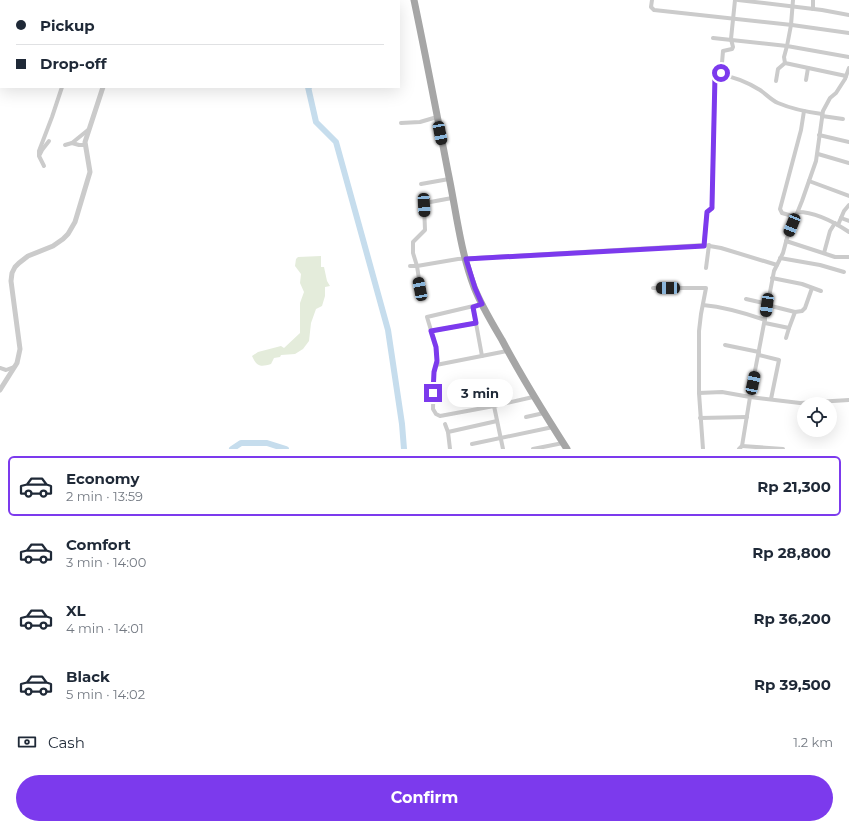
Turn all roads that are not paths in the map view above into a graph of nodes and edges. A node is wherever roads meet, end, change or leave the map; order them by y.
1 (414, 0) edge
2 (652, 0) edge
3 (737, 0) edge
4 (793, 0) edge
5 (813, 0) edge
6 (793, 7) junction
7 (812, 9) junction
8 (849, 15) edge
9 (734, 18) junction
10 (791, 25) junction
11 (849, 33) edge
12 (713, 38) dead end
13 (731, 39) junction
14 (787, 46) junction
15 (849, 57) edge
16 (785, 63) junction
17 (808, 68) junction
18 (849, 68) edge
19 (721, 74) junction
20 (846, 76) junction
21 (806, 80) dead end
22 (776, 81) dead end
23 (62, 88) edge
24 (103, 88) edge
25 (804, 111) junction
26 (822, 113) junction
27 (437, 118) junction
28 (843, 119) dead end
29 (401, 123) dead end
30 (88, 130) junction
31 (820, 135) junction
32 (49, 141) dead end
33 (849, 142) edge
34 (72, 143) junction
35 (65, 145) dead end
36 (85, 145) junction
37 (818, 154) junction
38 (40, 156) junction
39 (849, 163) edge
40 (44, 166) dead end
41 (449, 179) junction
42 (809, 180) junction
43 (421, 184) dead end
44 (849, 196) edge
45 (452, 198) junction
46 (849, 205) edge
47 (798, 212) junction
48 (796, 217) junction
49 (842, 218) junction
50 (849, 221) edge
51 (836, 224) junction
52 (849, 232) edge
53 (786, 241) junction
54 (704, 246) junction
55 (709, 246) junction
56 (824, 253) junction
57 (849, 257) edge
58 (780, 258) junction
59 (466, 259) junction
60 (777, 265) junction
61 (410, 266) dead end
62 (417, 266) junction
63 (706, 268) dead end
64 (844, 272) dead end
65 (772, 278) junction
66 (653, 288) dead end
67 (812, 288) junction
68 (822, 291) dead end
69 (746, 298) dead end
70 (422, 299) dead end
71 (482, 304) junction
72 (703, 305) junction
73 (768, 305) junction
74 (473, 307) junction
75 (795, 312) junction
76 (765, 321) junction
77 (476, 323) junction
78 (789, 328) junction
79 (431, 331) junction
80 (786, 338) dead end
81 (725, 345) dead end
82 (508, 351) junction
83 (759, 354) junction
84 (482, 356) junction
85 (436, 365) junction
86 (14, 367) junction
87 (0, 368) edge
88 (0, 390) edge
89 (699, 392) junction
90 (750, 396) junction
91 (533, 397) junction
92 (771, 399) junction
93 (849, 400) edge
94 (494, 406) junction
95 (544, 413) junction
96 (526, 417) dead end
97 (747, 417) junction
98 (700, 418) junction
99 (497, 421) junction
100 (445, 424) dead end
101 (553, 427) junction
102 (448, 432) junction
103 (502, 438) junction
104 (472, 444) dead end
105 (565, 446) edge
106 (741, 448) edge
107 (450, 449) edge
108 (503, 449) edge
109 (534, 449) edge
110 (703, 449) edge
111 (783, 449) edge

1 - 27 main road
2 - 9 street
3 - 6 street
3 - 9 street
4 - 6 street
5 - 7 street
6 - 7 street
6 - 10 street
7 - 8 street
9 - 10 street
9 - 13 street
10 - 11 street
10 - 14 street
12 - 13 street
13 - 14 street
13 - 19 street
14 - 15 street
14 - 16 street
16 - 17 street
16 - 22 street
17 - 20 street
17 - 21 street
18 - 20 street
19 - 25 street
19 - 54 street
20 - 26 street
23 - 38 street
24 - 30 street
25 - 26 street
25 - 48 street
26 - 28 street
26 - 31 street
27 - 29 street
27 - 41 main road
30 - 34 street
30 - 36 street
31 - 33 street
31 - 37 street
32 - 38 street
34 - 35 street
34 - 36 street
36 - 86 street
37 - 39 street
37 - 42 street
38 - 40 street
41 - 43 street
41 - 45 main road
42 - 44 street
42 - 47 street
45 - 59 main road
45 - 62 street
46 - 49 street
47 - 48 street
47 - 51 street
48 - 53 street
49 - 50 street
49 - 51 street
51 - 52 street
51 - 56 street
53 - 56 street
53 - 58 street
54 - 55 street
54 - 59 street
55 - 60 street
55 - 63 street
56 - 57 street
58 - 60 street
58 - 64 street
59 - 62 street
59 - 71 main road
60 - 65 street
61 - 62 street
62 - 70 street
65 - 67 street
65 - 73 street
66 - 72 street
67 - 68 street
67 - 75 street
69 - 73 street
71 - 74 street
71 - 82 main road
72 - 76 street
72 - 89 street
73 - 75 street
73 - 76 street
74 - 77 street
74 - 79 street
75 - 78 street
76 - 78 street
76 - 83 street
77 - 79 street
77 - 84 street
78 - 80 street
79 - 85 street
81 - 83 street
82 - 84 street
82 - 91 main road
83 - 90 street
83 - 92 street
84 - 85 street
85 - 94 street
86 - 87 street
86 - 88 street
89 - 90 street
89 - 98 street
90 - 92 street
90 - 97 street
91 - 94 street
91 - 95 main road
92 - 93 street
94 - 99 street
95 - 96 street
95 - 101 main road
97 - 98 street
97 - 106 street
98 - 110 street
99 - 102 street
99 - 103 street
100 - 102 street
101 - 103 street
101 - 105 main road
102 - 107 street
103 - 104 street
103 - 108 street
105 - 109 street
106 - 111 street

